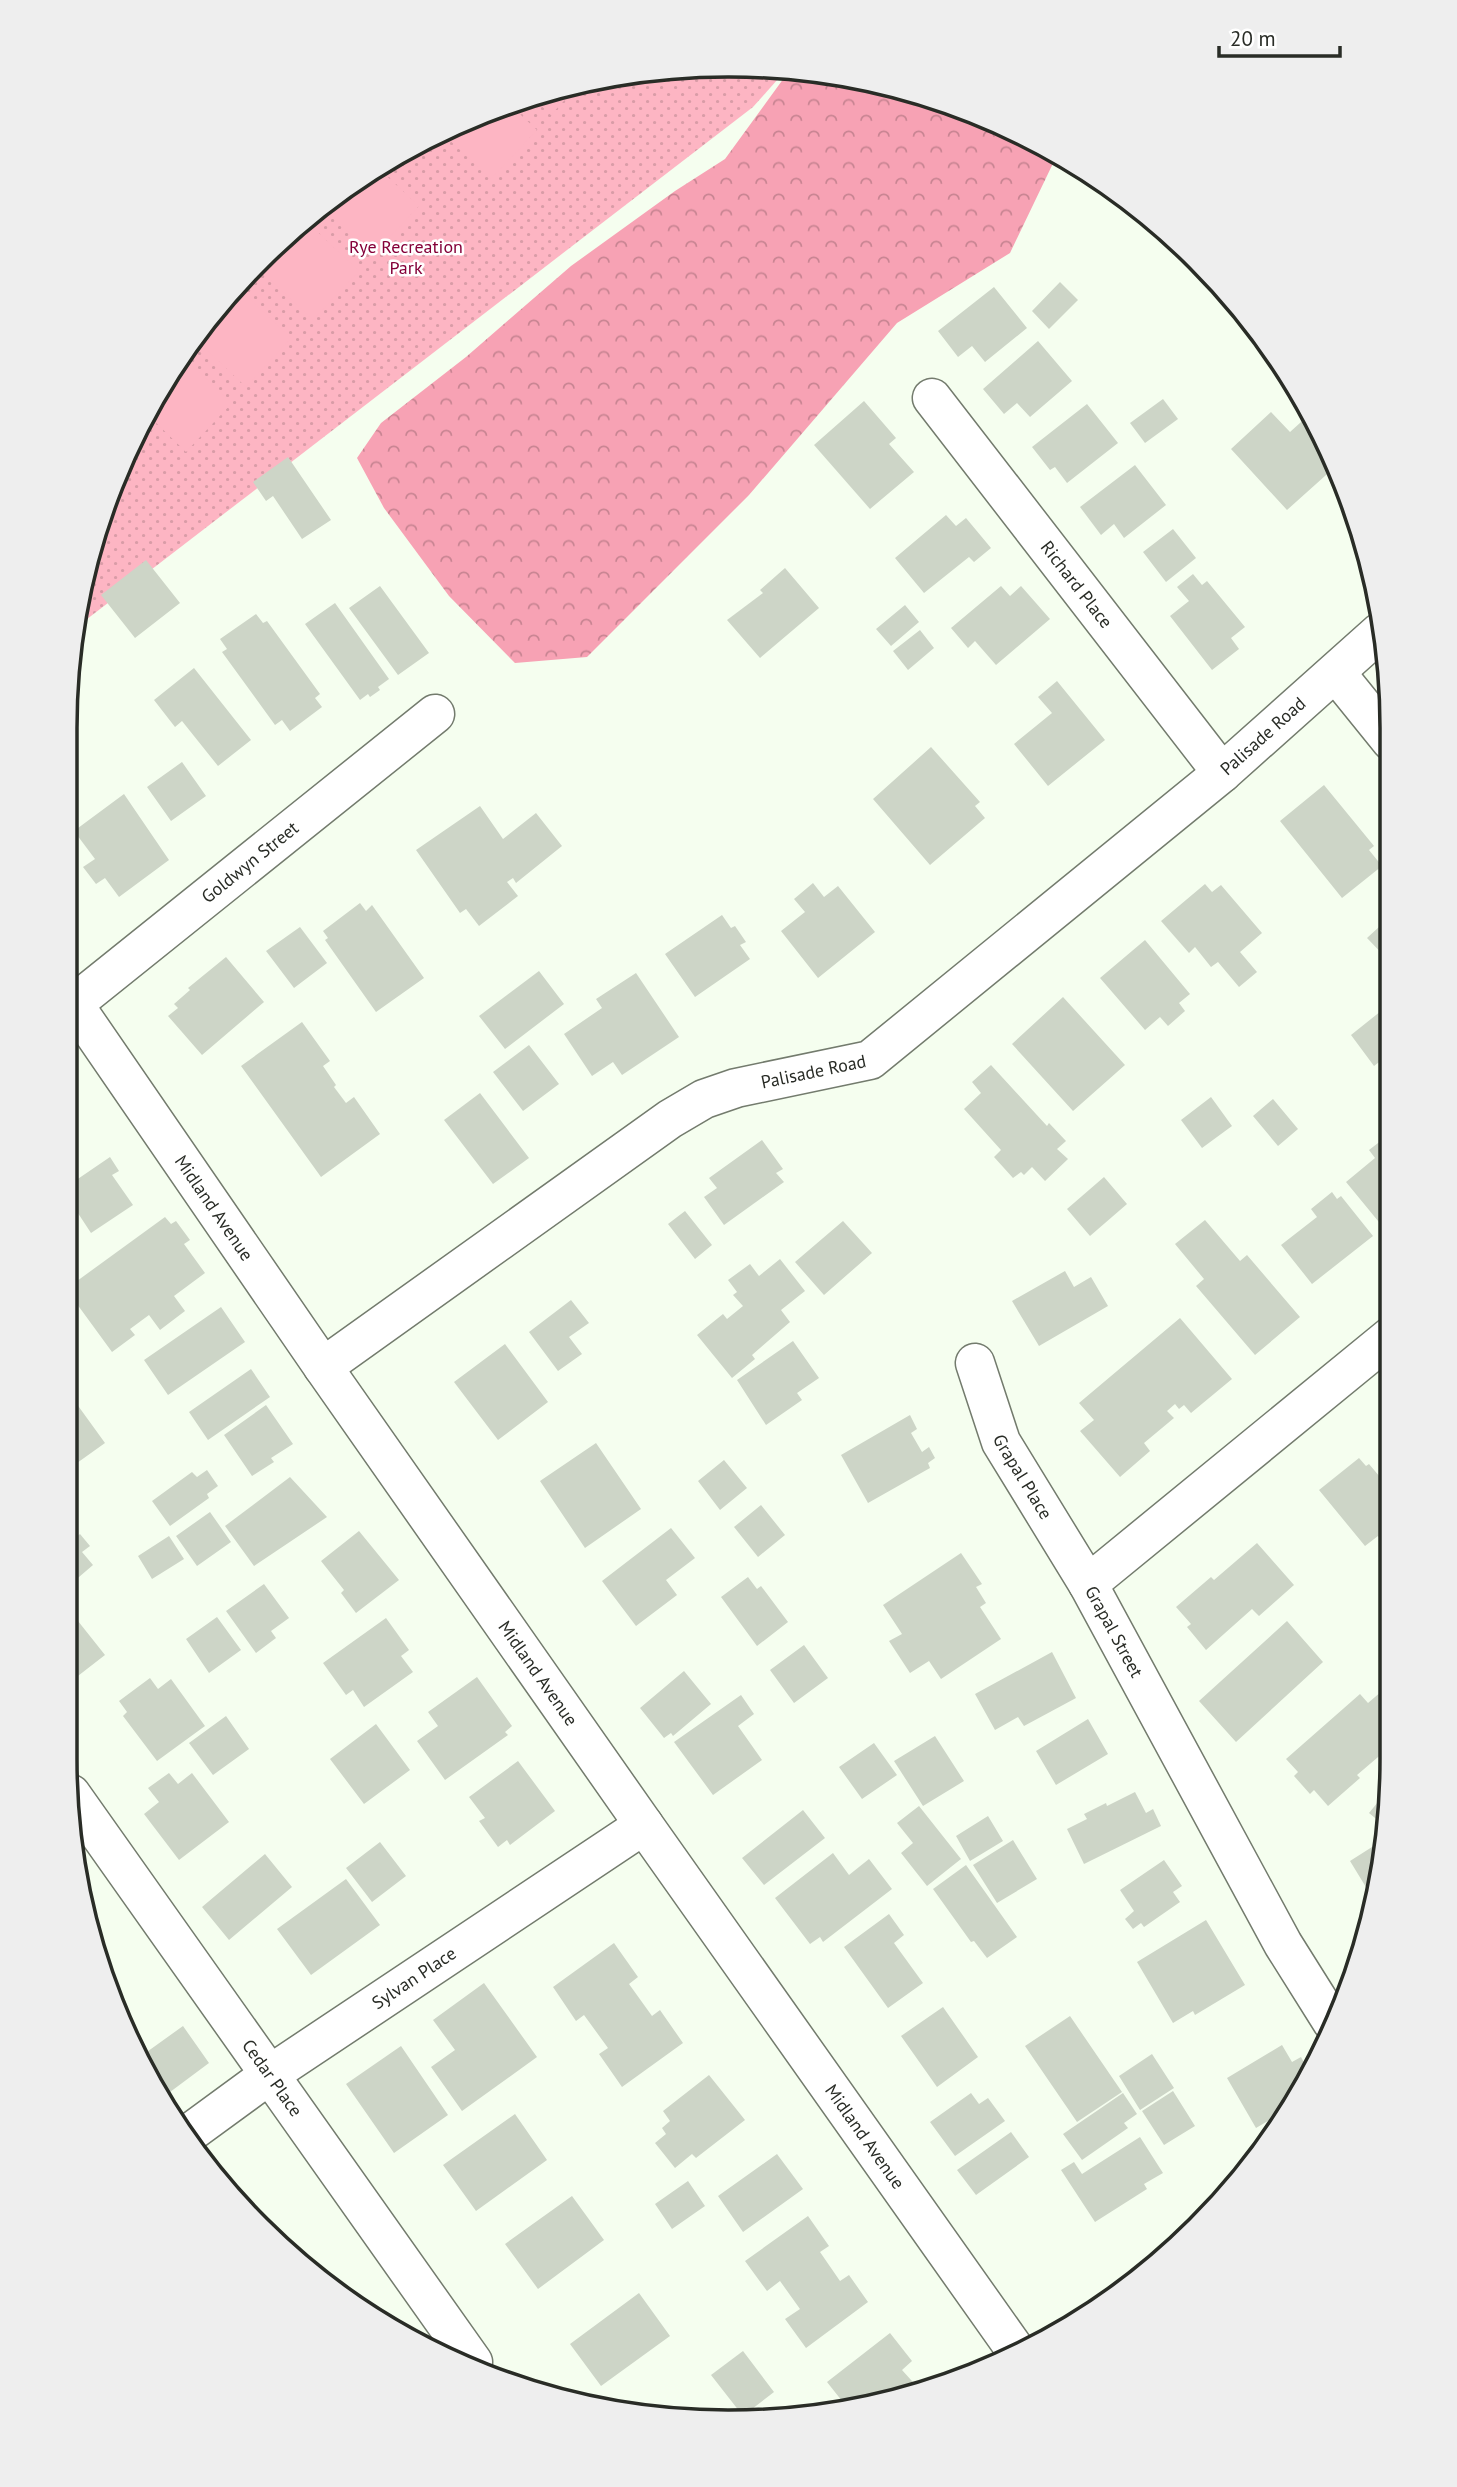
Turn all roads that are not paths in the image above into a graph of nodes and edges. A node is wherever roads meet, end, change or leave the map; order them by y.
1 (932, 398) dead end
2 (1373, 638) edge
3 (1336, 673) junction
4 (435, 714) dead end
5 (1380, 727) edge
6 (1222, 773) junction
7 (77, 995) edge
8 (77, 1015) edge
9 (1380, 1345) edge
10 (975, 1363) dead end
11 (323, 1367) junction
12 (1088, 1584) junction
13 (78, 1805) edge
14 (644, 1825) junction
15 (1327, 2014) edge
16 (269, 2076) junction
17 (194, 2130) edge
18 (1012, 2345) edge
19 (468, 2355) edge

1 - 6 street, Richard Place
2 - 3 street, Palisade Road
3 - 5 street
3 - 6 street, Palisade Road
4 - 7 street, Goldwyn Street
6 - 11 street, Palisade Road
8 - 11 street, Midland Avenue
9 - 12 street, Grapal Street
10 - 12 street, Grapal Place
11 - 14 street, Midland Avenue
12 - 15 street, Grapal Street
13 - 16 street, Cedar Place
14 - 16 street, Sylvan Place
14 - 18 street, Midland Avenue
16 - 17 street, Sylvan Place
16 - 19 street, Cedar Place

